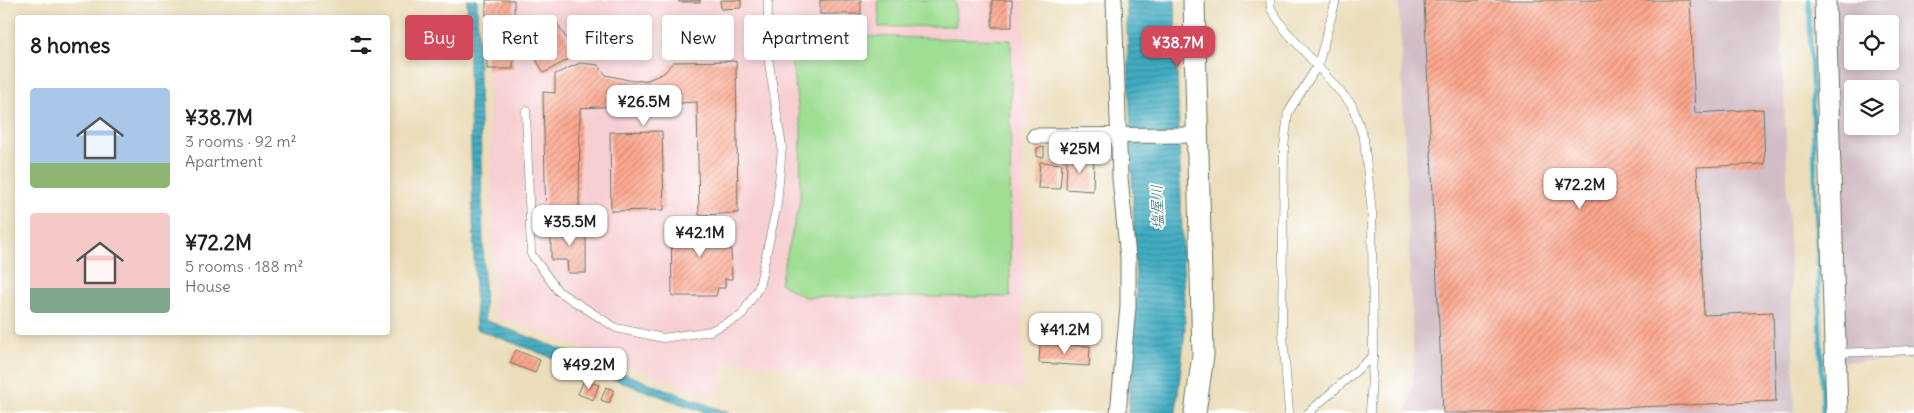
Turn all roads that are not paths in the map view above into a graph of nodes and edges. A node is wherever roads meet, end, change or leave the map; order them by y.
1 (768, 0) edge
2 (1114, 0) edge
3 (1194, 0) edge
4 (1270, 0) edge
5 (1336, 0) edge
6 (1825, 0) edge
7 (1318, 65) junction
8 (526, 111) dead end
9 (1198, 135) junction
10 (1035, 136) dead end
11 (1119, 136) junction
12 (1914, 350) edge
13 (1836, 353) junction
14 (1372, 356) junction
15 (1118, 413) edge
16 (1195, 413) edge
17 (1289, 413) edge
18 (1308, 413) edge
19 (1370, 413) edge
20 (1836, 413) edge

1 - 8 lane
2 - 11 street
3 - 9 street
4 - 7 lane
5 - 7 lane
6 - 13 street
7 - 14 lane
7 - 17 lane
9 - 11 street
9 - 16 street
10 - 11 street
11 - 15 street
12 - 13 lane
13 - 20 street
14 - 18 lane
14 - 19 lane

